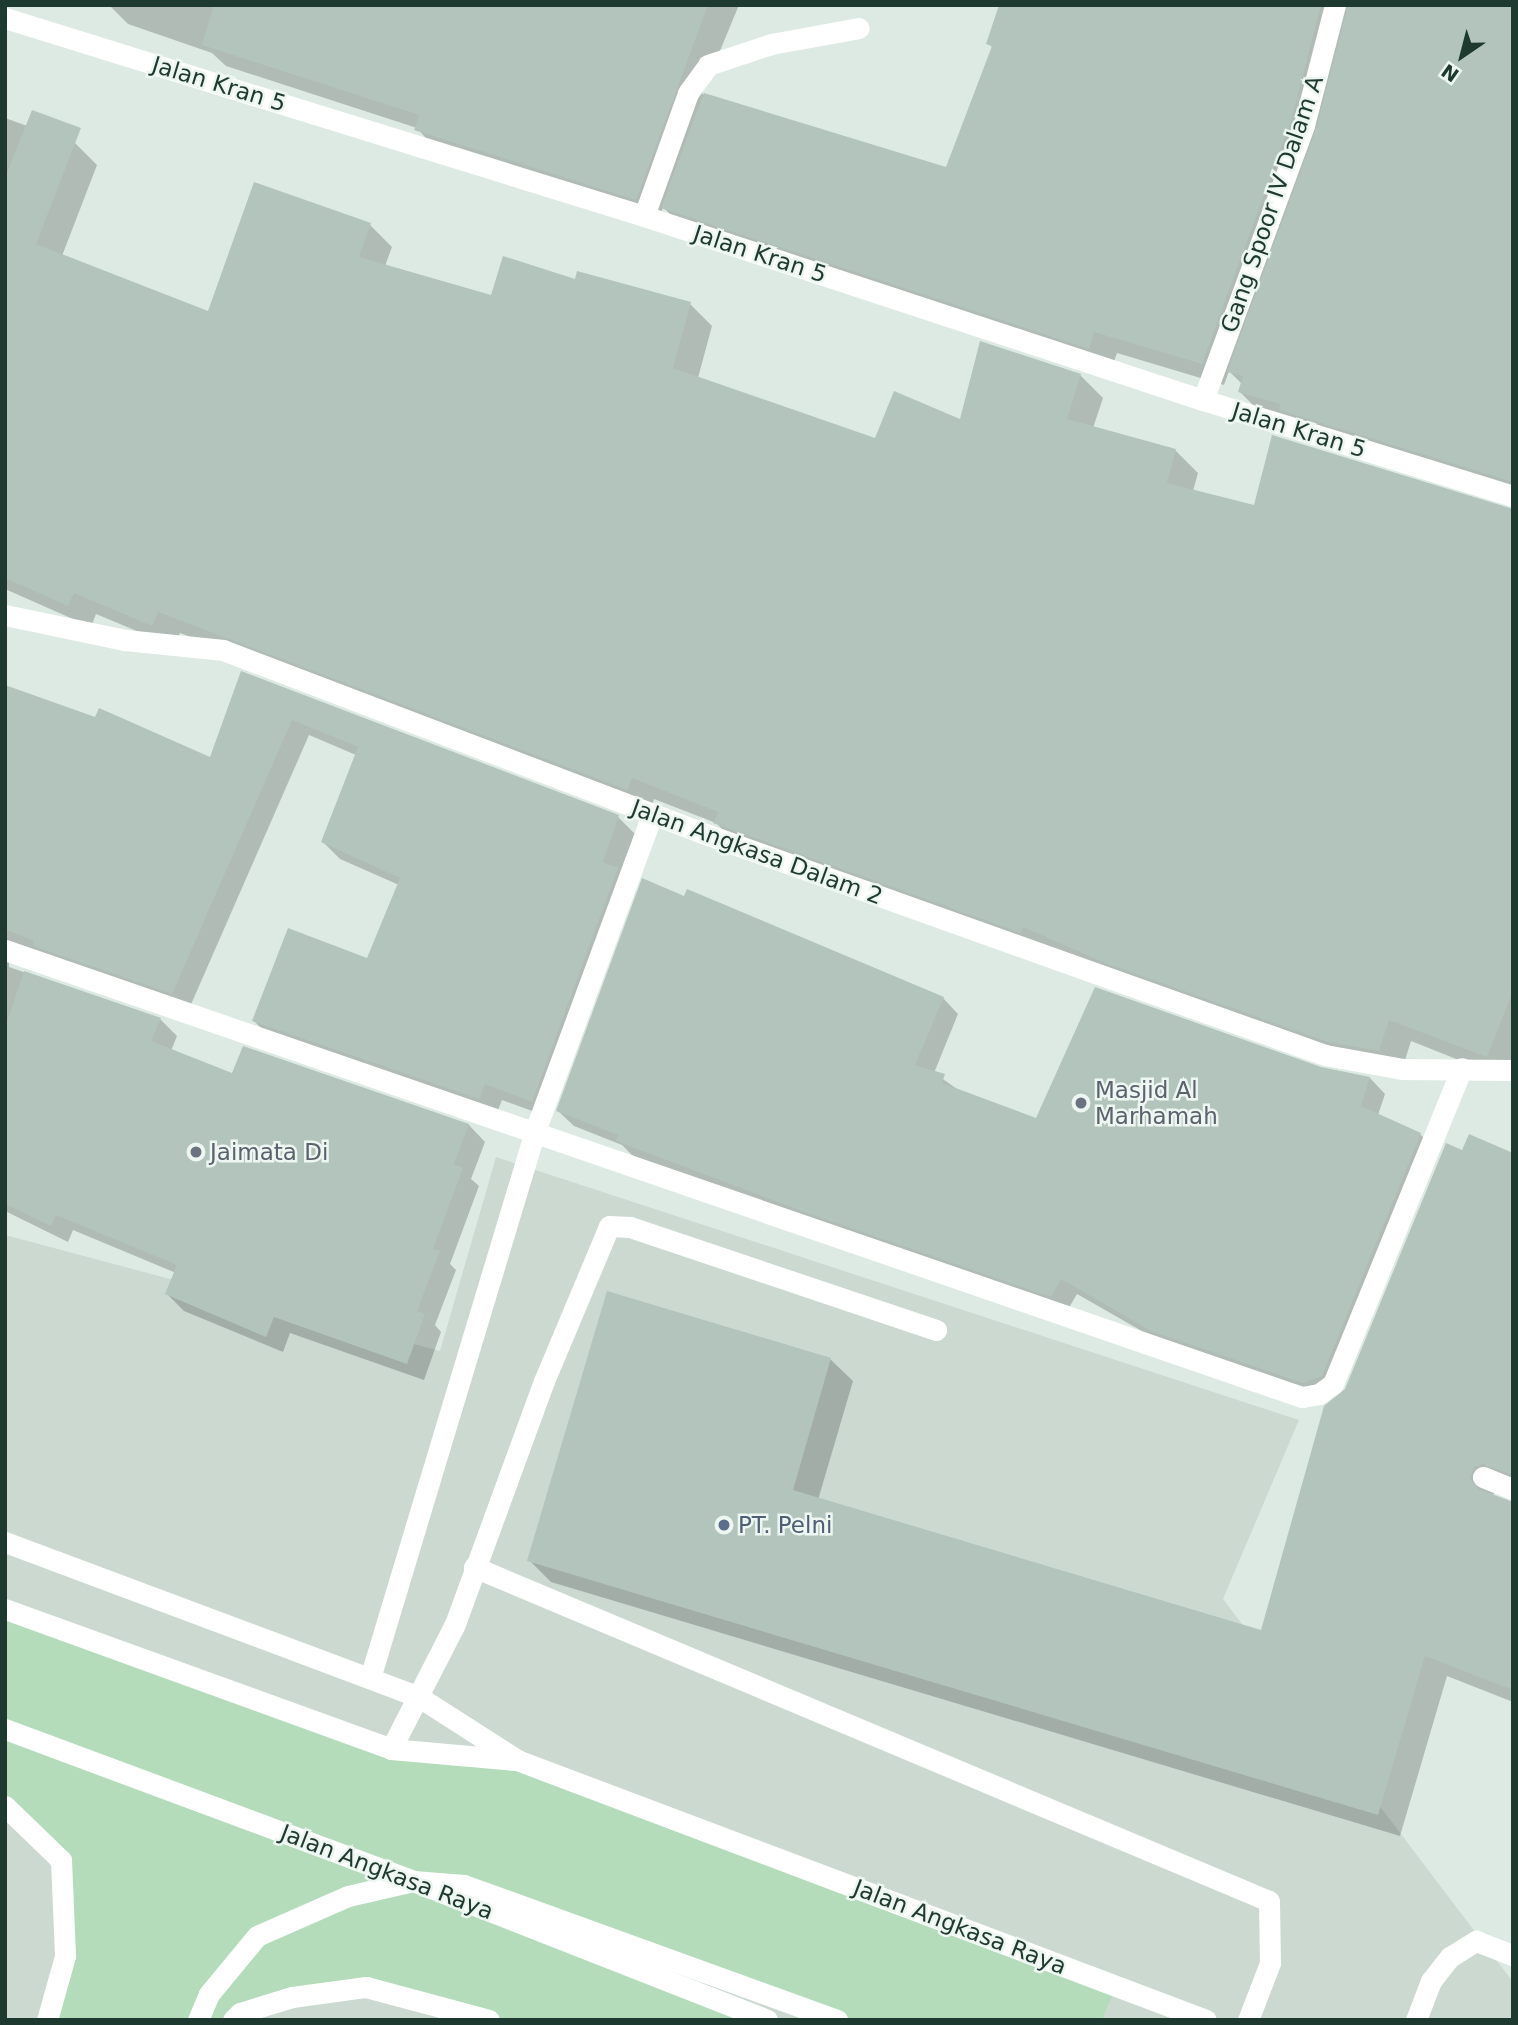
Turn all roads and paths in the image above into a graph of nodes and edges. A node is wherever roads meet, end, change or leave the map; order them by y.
1 (1335, 5) edge
2 (5, 18) edge
3 (859, 28) dead end
4 (644, 216) junction
5 (1203, 400) junction
6 (1513, 496) edge
7 (5, 615) edge
8 (652, 814) junction
9 (5, 950) edge
10 (1462, 1068) junction
11 (1513, 1070) edge
12 (535, 1131) junction
13 (936, 1330) dead end
14 (1483, 1477) dead end
15 (1513, 1489) edge
16 (5, 1542) edge
17 (474, 1567) junction
18 (5, 1609) edge
19 (370, 1678) junction
20 (419, 1697) junction
21 (5, 1729) edge
22 (391, 1749) junction
23 (517, 1760) junction
24 (5, 1806) edge
25 (413, 1881) junction
26 (1513, 1955) edge
27 (47, 2020) edge
28 (198, 2020) edge
29 (233, 2020) edge
30 (489, 2020) edge
31 (767, 2020) edge
32 (837, 2020) edge
33 (1206, 2020) edge
34 (1248, 2020) edge
35 (1416, 2020) edge

1 - 5 street, Gang Spoor IV Dalam A
2 - 4 street, Jalan Kran 5
3 - 4 street
4 - 5 street, Jalan Kran 5
5 - 6 street, Jalan Kran 5
7 - 8 street, Jalan Angkasa Dalam 2
8 - 10 street, Jalan Angkasa Dalam 2
8 - 12 street
9 - 12 street
10 - 11 street, Jalan Angkasa Dalam 2
10 - 12 street
12 - 19 street
13 - 17 street
14 - 15 street
16 - 19 street, Jalan Angkasa Raya
17 - 20 street
17 - 34 street
18 - 22 street, Jalan Angkasa Raya
19 - 20 street, Jalan Angkasa Raya
20 - 22 street
20 - 23 street, Jalan Angkasa Raya
21 - 25 street, Jalan Angkasa Raya
22 - 23 street, Jalan Angkasa Raya
23 - 33 street, Jalan Angkasa Raya
24 - 27 street
25 - 28 street
25 - 31 street, Jalan Angkasa Raya
25 - 32 street
26 - 35 street
29 - 30 street

